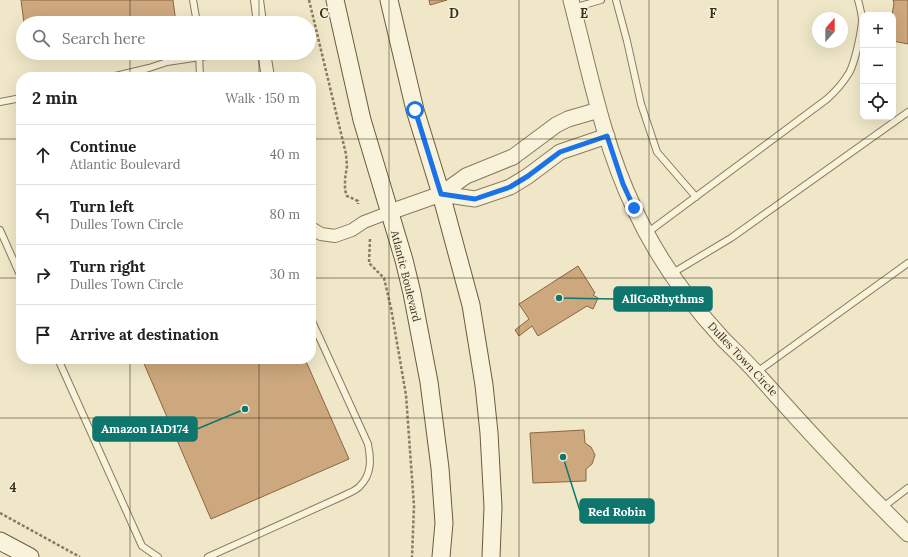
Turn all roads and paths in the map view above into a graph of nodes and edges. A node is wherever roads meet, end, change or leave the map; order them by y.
1 (193, 0) edge
2 (257, 0) edge
3 (309, 0) edge
4 (335, 0) edge
5 (388, 0) edge
6 (601, 0) edge
7 (616, 0) edge
8 (858, 0) edge
9 (572, 4) edge
10 (196, 16) edge
11 (259, 16) edge
12 (313, 16) edge
13 (316, 29) edge
14 (176, 60) edge
15 (199, 60) edge
16 (265, 60) edge
17 (132, 72) edge
18 (200, 72) edge
19 (267, 72) edge
20 (16, 99) edge
21 (0, 102) edge
22 (599, 110) junction
23 (908, 112) edge
24 (607, 136) junction
25 (441, 194) junction
26 (696, 196) junction
27 (358, 204) dead end
28 (390, 212) junction
29 (0, 230) edge
30 (316, 231) edge
31 (647, 233) junction
32 (370, 239) dead end
33 (908, 263) edge
34 (16, 266) edge
35 (671, 274) junction
36 (316, 330) edge
37 (60, 364) edge
38 (756, 373) junction
39 (908, 488) edge
40 (882, 508) junction
41 (0, 513) edge
42 (908, 534) edge
43 (0, 541) edge
44 (30, 557) edge
45 (80, 557) edge
46 (158, 557) edge
47 (208, 557) edge
48 (412, 557) edge
49 (441, 557) edge
50 (491, 557) edge

1 - 10 lane
2 - 11 street
3 - 12 path
4 - 28 main road, Atlantic Boulevard
5 - 25 main road
6 - 9 lane
7 - 26 lane
8 - 26 lane
9 - 22 street, Dulles Town Circle
13 - 27 path
14 - 17 lane
15 - 18 lane
16 - 19 street
20 - 21 lane
22 - 24 street, Dulles Town Circle
22 - 25 street
23 - 35 lane
24 - 25 street
24 - 31 street, Dulles Town Circle
25 - 28 street
25 - 50 main road
26 - 31 lane
28 - 30 street
28 - 49 main road, Atlantic Boulevard
29 - 34 lane
31 - 35 street, Dulles Town Circle
32 - 48 path
33 - 38 lane
35 - 38 street, Dulles Town Circle
36 - 47 lane
37 - 46 lane
38 - 40 street, Dulles Town Circle
39 - 40 lane
40 - 42 street, Dulles Town Circle
41 - 45 path
43 - 44 main road

